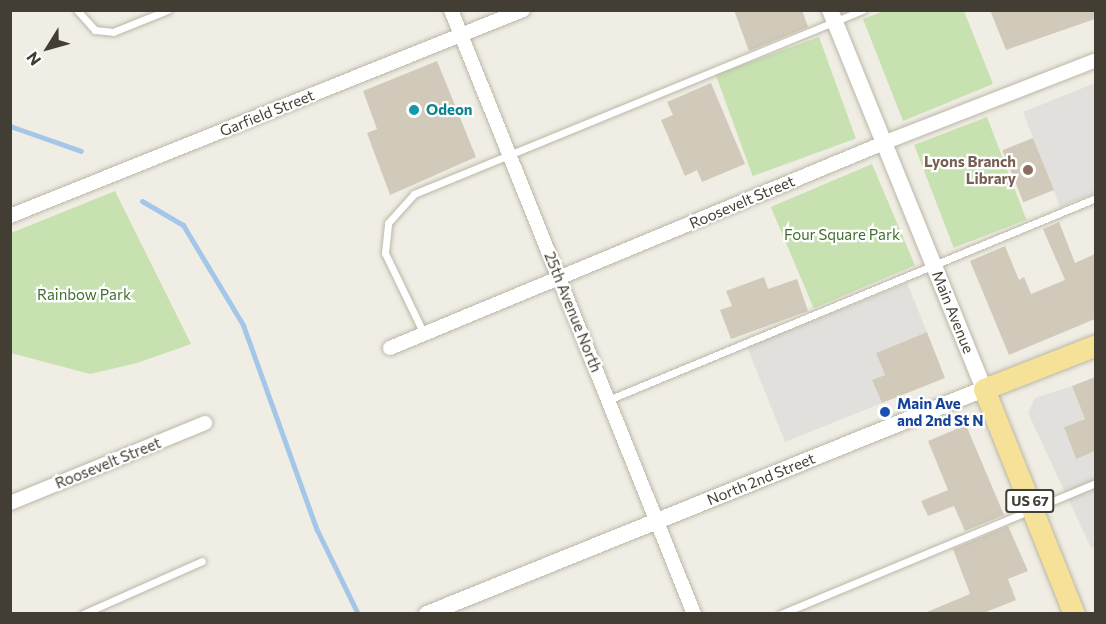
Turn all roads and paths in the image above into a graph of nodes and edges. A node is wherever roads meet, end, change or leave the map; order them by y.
1 (77, 10) edge
2 (168, 10) edge
3 (451, 10) edge
4 (523, 10) edge
5 (863, 10) edge
6 (832, 16) edge
7 (462, 36) junction
8 (1095, 60) edge
9 (886, 142) junction
10 (510, 154) junction
11 (1095, 198) edge
12 (10, 216) edge
13 (934, 265) junction
14 (560, 279) junction
15 (424, 334) junction
16 (1095, 345) edge
17 (390, 348) dead end
18 (984, 389) junction
19 (608, 400) junction
20 (206, 423) dead end
21 (1095, 483) edge
22 (10, 503) edge
23 (1033, 509) junction
24 (656, 521) junction
25 (202, 561) dead end
26 (82, 614) edge
27 (427, 614) edge
28 (694, 614) edge
29 (781, 614) edge
30 (1074, 614) edge

1 - 2 lane
3 - 7 street, 25th Avenue North
4 - 7 street, Garfield Street
5 - 6 lane
6 - 9 street, Main Avenue
6 - 10 lane
7 - 10 street, 25th Avenue North
7 - 12 street, Garfield Street
8 - 9 street, Roosevelt Street
9 - 13 street, Main Avenue
9 - 14 street, Roosevelt Street
10 - 14 street, 25th Avenue North
10 - 15 lane
11 - 13 lane
13 - 18 street, Main Avenue
13 - 19 lane
14 - 15 street, Roosevelt Street
14 - 19 street, 25th Avenue North
15 - 17 street, Roosevelt Street
16 - 18 main road, North 2nd Street
18 - 23 main road, Main Avenue / US 67
18 - 24 street, North 2nd Street
19 - 24 street, 25th Avenue North
20 - 22 street, Roosevelt Street
21 - 23 lane
23 - 29 lane
23 - 30 main road, Main Avenue / US 67
24 - 27 street, North 2nd Street
24 - 28 street, 25th Avenue North
25 - 26 lane

